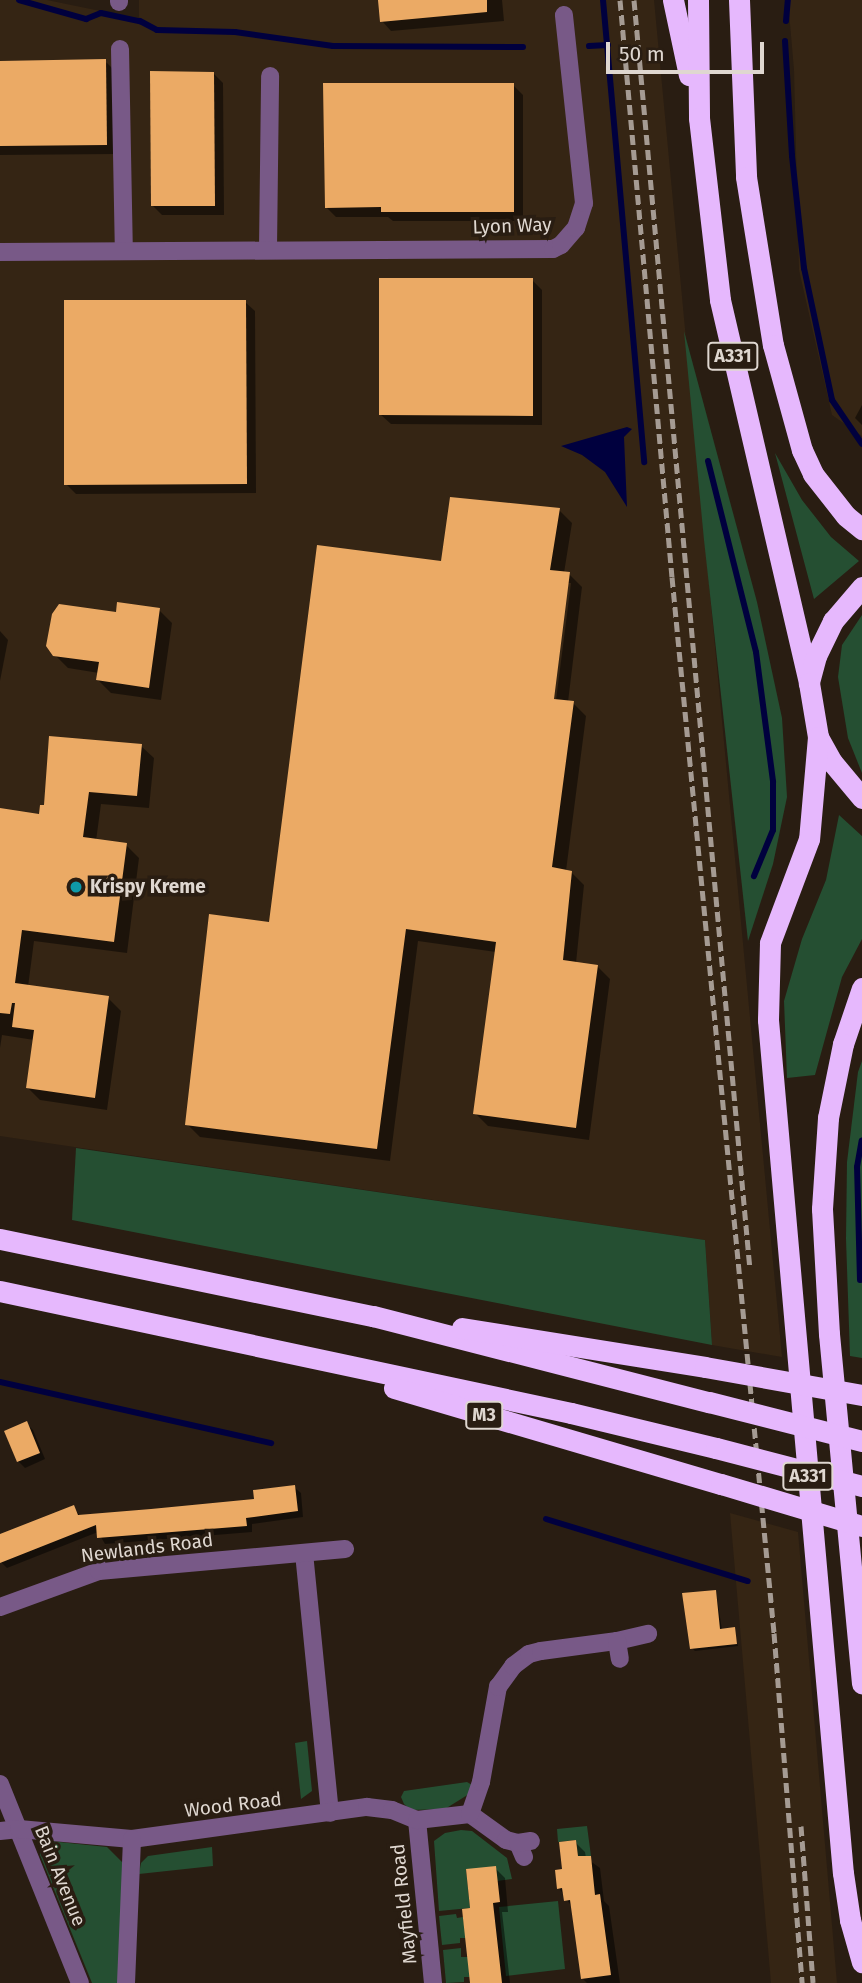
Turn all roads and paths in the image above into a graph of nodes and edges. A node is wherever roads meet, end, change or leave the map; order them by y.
1 (673, 0) edge
2 (698, 0) edge
3 (739, 0) edge
4 (564, 15) dead end
5 (121, 49) dead end
6 (270, 76) dead end
7 (699, 118) junction
8 (268, 249) junction
9 (124, 251) junction
10 (0, 252) edge
11 (862, 529) edge
12 (862, 587) edge
13 (809, 683) junction
14 (818, 737) junction
15 (862, 798) edge
16 (862, 988) edge
17 (0, 1238) edge
18 (0, 1291) edge
19 (373, 1315) junction
20 (248, 1343) junction
21 (862, 1395) edge
22 (862, 1441) edge
23 (862, 1486) edge
24 (862, 1526) edge
25 (345, 1549) dead end
26 (304, 1553) junction
27 (0, 1607) edge
28 (648, 1634) dead end
29 (862, 1683) edge
30 (0, 1784) edge
31 (330, 1813) junction
32 (470, 1814) junction
33 (417, 1820) junction
34 (19, 1829) junction
35 (0, 1831) edge
36 (132, 1839) junction
37 (524, 1847) dead end
38 (862, 1962) edge
39 (80, 1983) edge
40 (126, 1983) edge
41 (433, 1983) edge

1 - 7 highway
2 - 7 highway, A331
3 - 11 highway, A331
4 - 8 street, Lyon Way
5 - 9 street
6 - 8 street
7 - 13 highway, A331
8 - 9 street, Lyon Way
9 - 10 street, Lyon Way
12 - 13 highway
13 - 14 highway
14 - 15 highway
14 - 38 highway, A331
16 - 29 highway, A331
17 - 19 highway
18 - 20 highway, M3
19 - 21 highway, bridge
19 - 22 highway, bridge
20 - 23 highway, M3, bridge
20 - 24 highway, M3, bridge
25 - 26 street, Newlands Road
26 - 27 street, Newlands Road
26 - 31 street
28 - 32 street
30 - 34 street, Bain Avenue
31 - 33 street, Wood Road
31 - 36 street, Wood Road
32 - 33 street, Wood Road
32 - 37 street
33 - 41 street, Mayfield Road
34 - 35 street, Wood Road
34 - 36 street, Wood Road
34 - 39 street, Bain Avenue
36 - 40 street

